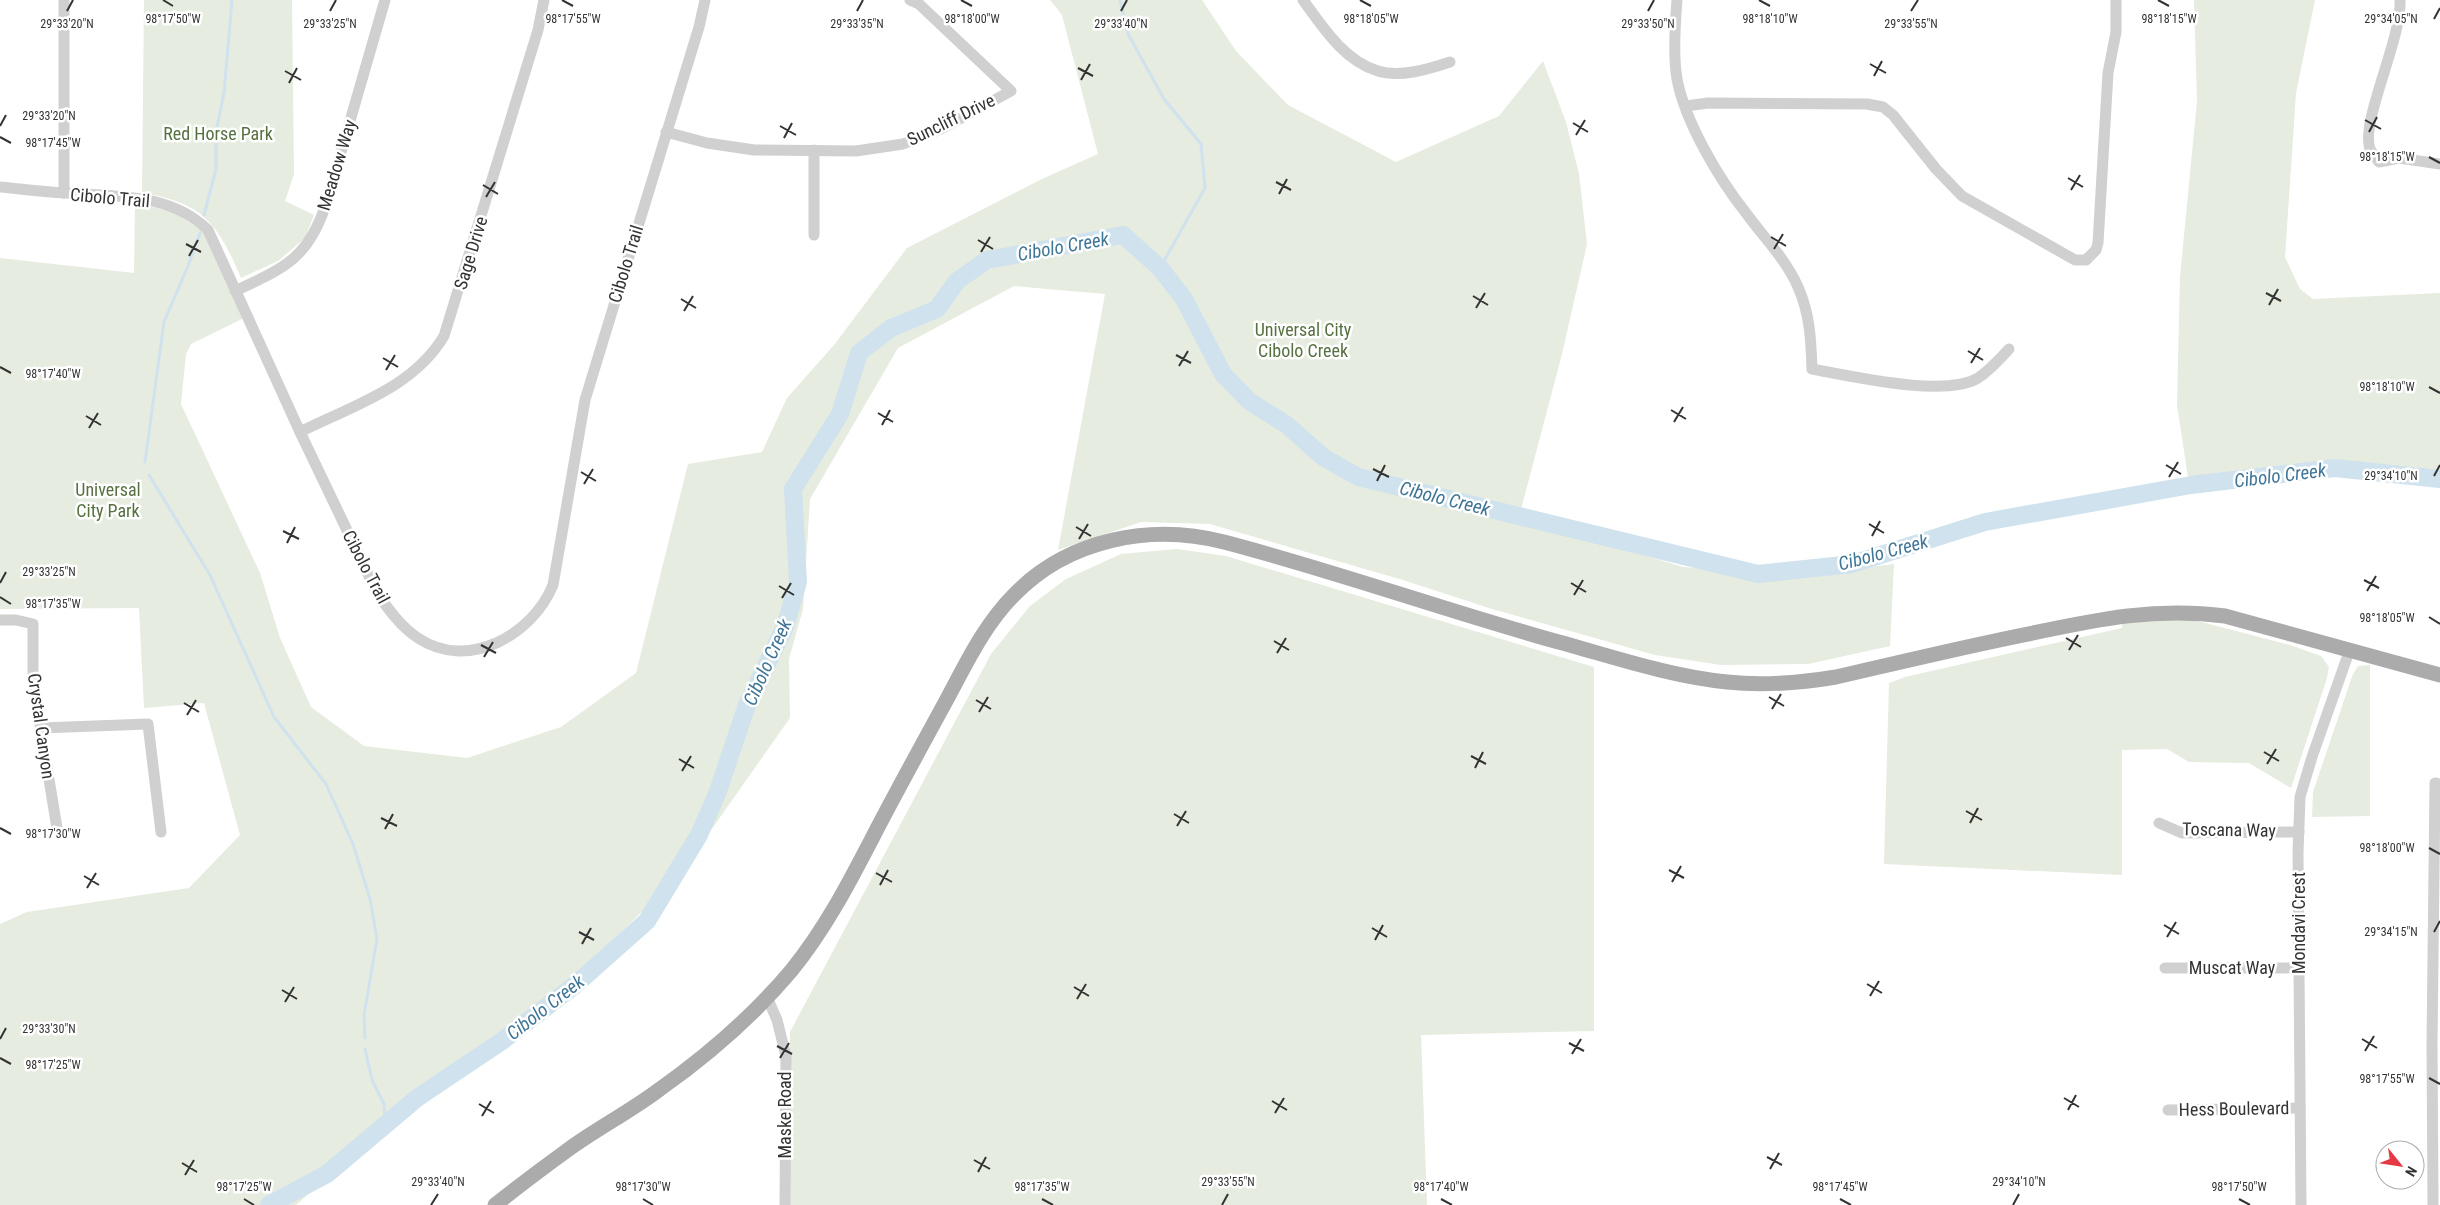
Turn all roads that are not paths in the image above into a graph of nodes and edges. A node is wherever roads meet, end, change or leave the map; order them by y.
1 (64, 0) edge
2 (385, 0) edge
3 (544, 0) edge
4 (705, 0) edge
5 (910, 0) edge
6 (1303, 0) edge
7 (1677, 0) edge
8 (2116, 0) edge
9 (2400, 0) edge
10 (1450, 62) dead end
11 (1686, 106) junction
12 (666, 132) junction
13 (814, 150) junction
14 (2440, 164) edge
15 (0, 187) edge
16 (64, 194) junction
17 (814, 235) dead end
18 (235, 291) junction
19 (2009, 349) dead end
20 (300, 432) junction
21 (0, 620) edge
22 (2350, 649) junction
23 (2440, 675) edge
24 (41, 728) junction
25 (2438, 783) edge
26 (2159, 823) dead end
27 (57, 828) dead end
28 (160, 832) dead end
29 (2299, 832) junction
30 (2437, 909) edge
31 (2165, 968) dead end
32 (2299, 968) junction
33 (767, 997) junction
34 (2436, 1045) edge
35 (2300, 1108) junction
36 (2168, 1110) dead end
37 (495, 1205) edge
38 (785, 1205) edge
39 (2301, 1205) edge
40 (2433, 1205) edge

1 - 16 street
2 - 18 street, Meadow Way
3 - 20 street, Sage Drive
4 - 12 street, Cibolo Trail
5 - 13 street, Suncliff Drive
6 - 10 street
7 - 11 street
8 - 11 street
9 - 14 street
11 - 19 street
12 - 13 street, Suncliff Drive
12 - 20 street, Cibolo Trail
13 - 17 street
15 - 16 street, Cibolo Trail
16 - 18 street, Cibolo Trail
18 - 20 street, Cibolo Trail
21 - 24 street, Crystal Canyon
22 - 23 main road
22 - 29 street, Mondavi Crest
22 - 33 main road
24 - 27 street, Crystal Canyon
24 - 28 street
25 - 30 street
26 - 29 street, Toscana Way
29 - 32 street, Mondavi Crest
30 - 34 street
31 - 32 street, Muscat Way
32 - 35 street, Mondavi Crest
33 - 37 main road
33 - 38 street, Maske Road
34 - 40 street
35 - 36 street, Hess Boulevard
35 - 39 street, Mondavi Crest

